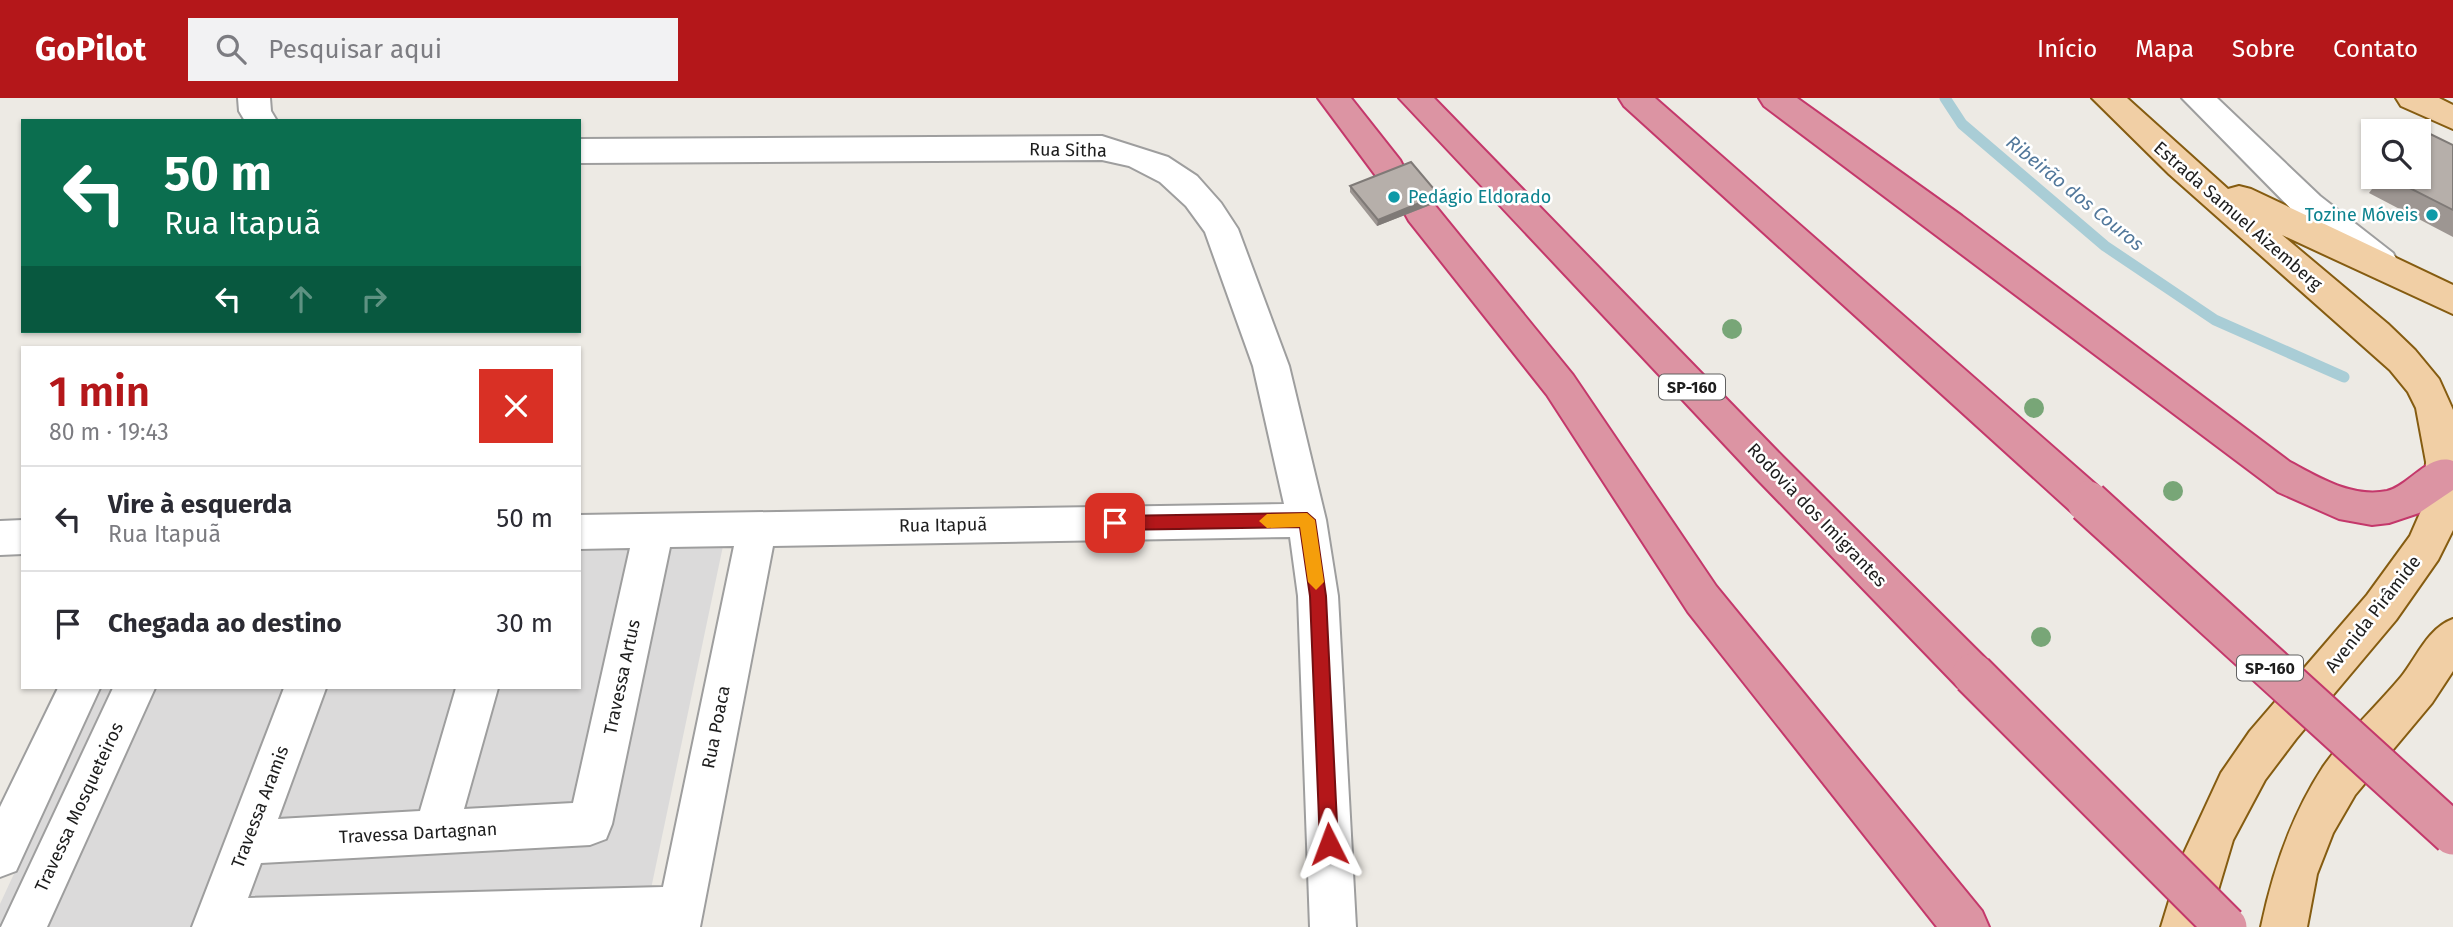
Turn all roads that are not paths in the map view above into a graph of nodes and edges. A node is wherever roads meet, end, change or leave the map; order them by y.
1 (254, 98) edge
2 (1334, 98) edge
3 (1415, 98) edge
4 (1635, 98) edge
5 (1775, 98) edge
6 (2108, 98) edge
7 (2197, 98) edge
8 (2412, 98) edge
9 (2453, 118) edge
10 (260, 119) edge
11 (581, 152) edge
12 (1388, 168) edge
13 (2181, 168) junction
14 (1421, 212) edge
15 (2402, 276) junction
16 (2453, 300) edge
17 (2371, 331) joint
18 (2446, 474) junction
19 (1307, 520) junction
20 (757, 528) junction
21 (654, 529) junction
22 (581, 532) edge
23 (21, 537) edge
24 (0, 538) edge
25 (2453, 637) edge
26 (79, 689) edge
27 (134, 689) edge
28 (305, 689) edge
29 (477, 689) edge
30 (590, 824) joint
31 (436, 832) junction
32 (2453, 834) edge
33 (247, 842) junction
34 (0, 855) edge
35 (678, 918) edge
36 (216, 925) edge
37 (24, 927) edge
38 (1333, 927) edge
39 (1966, 927) edge
40 (2184, 927) edge
41 (2226, 927) edge
42 (2284, 927) edge

1 - 10 street
2 - 12 highway
3 - 41 highway, Rodovia dos Imigrantes / SP-160, bridge
4 - 32 highway, SP-160, bridge
5 - 18 highway
6 - 13 main road, Estrada Samuel Aizemberg
7 - 15 street
8 - 9 main road
11 - 19 street, Rua Sitha
13 - 15 main road
13 - 17 main road, Estrada Samuel Aizemberg
14 - 39 highway
15 - 16 main road
17 - 18 main road, Avenida Pirâmide
18 - 40 main road, Avenida Pirâmide
19 - 20 street, Rua Itapuã
19 - 38 street, Rua Sitha
20 - 21 street, Rua Itapuã
20 - 35 street, Rua Poaca
21 - 22 street, Rua Itapuã
21 - 30 street, Travessa Artus
23 - 24 street
25 - 42 main road
26 - 34 street
27 - 37 street, Travessa Mosqueteiros
28 - 33 street, Travessa Aramis
29 - 31 street
30 - 31 street, Travessa Dartagnan
31 - 33 street, Travessa Dartagnan
33 - 36 street, Travessa Aramis
35 - 36 street

